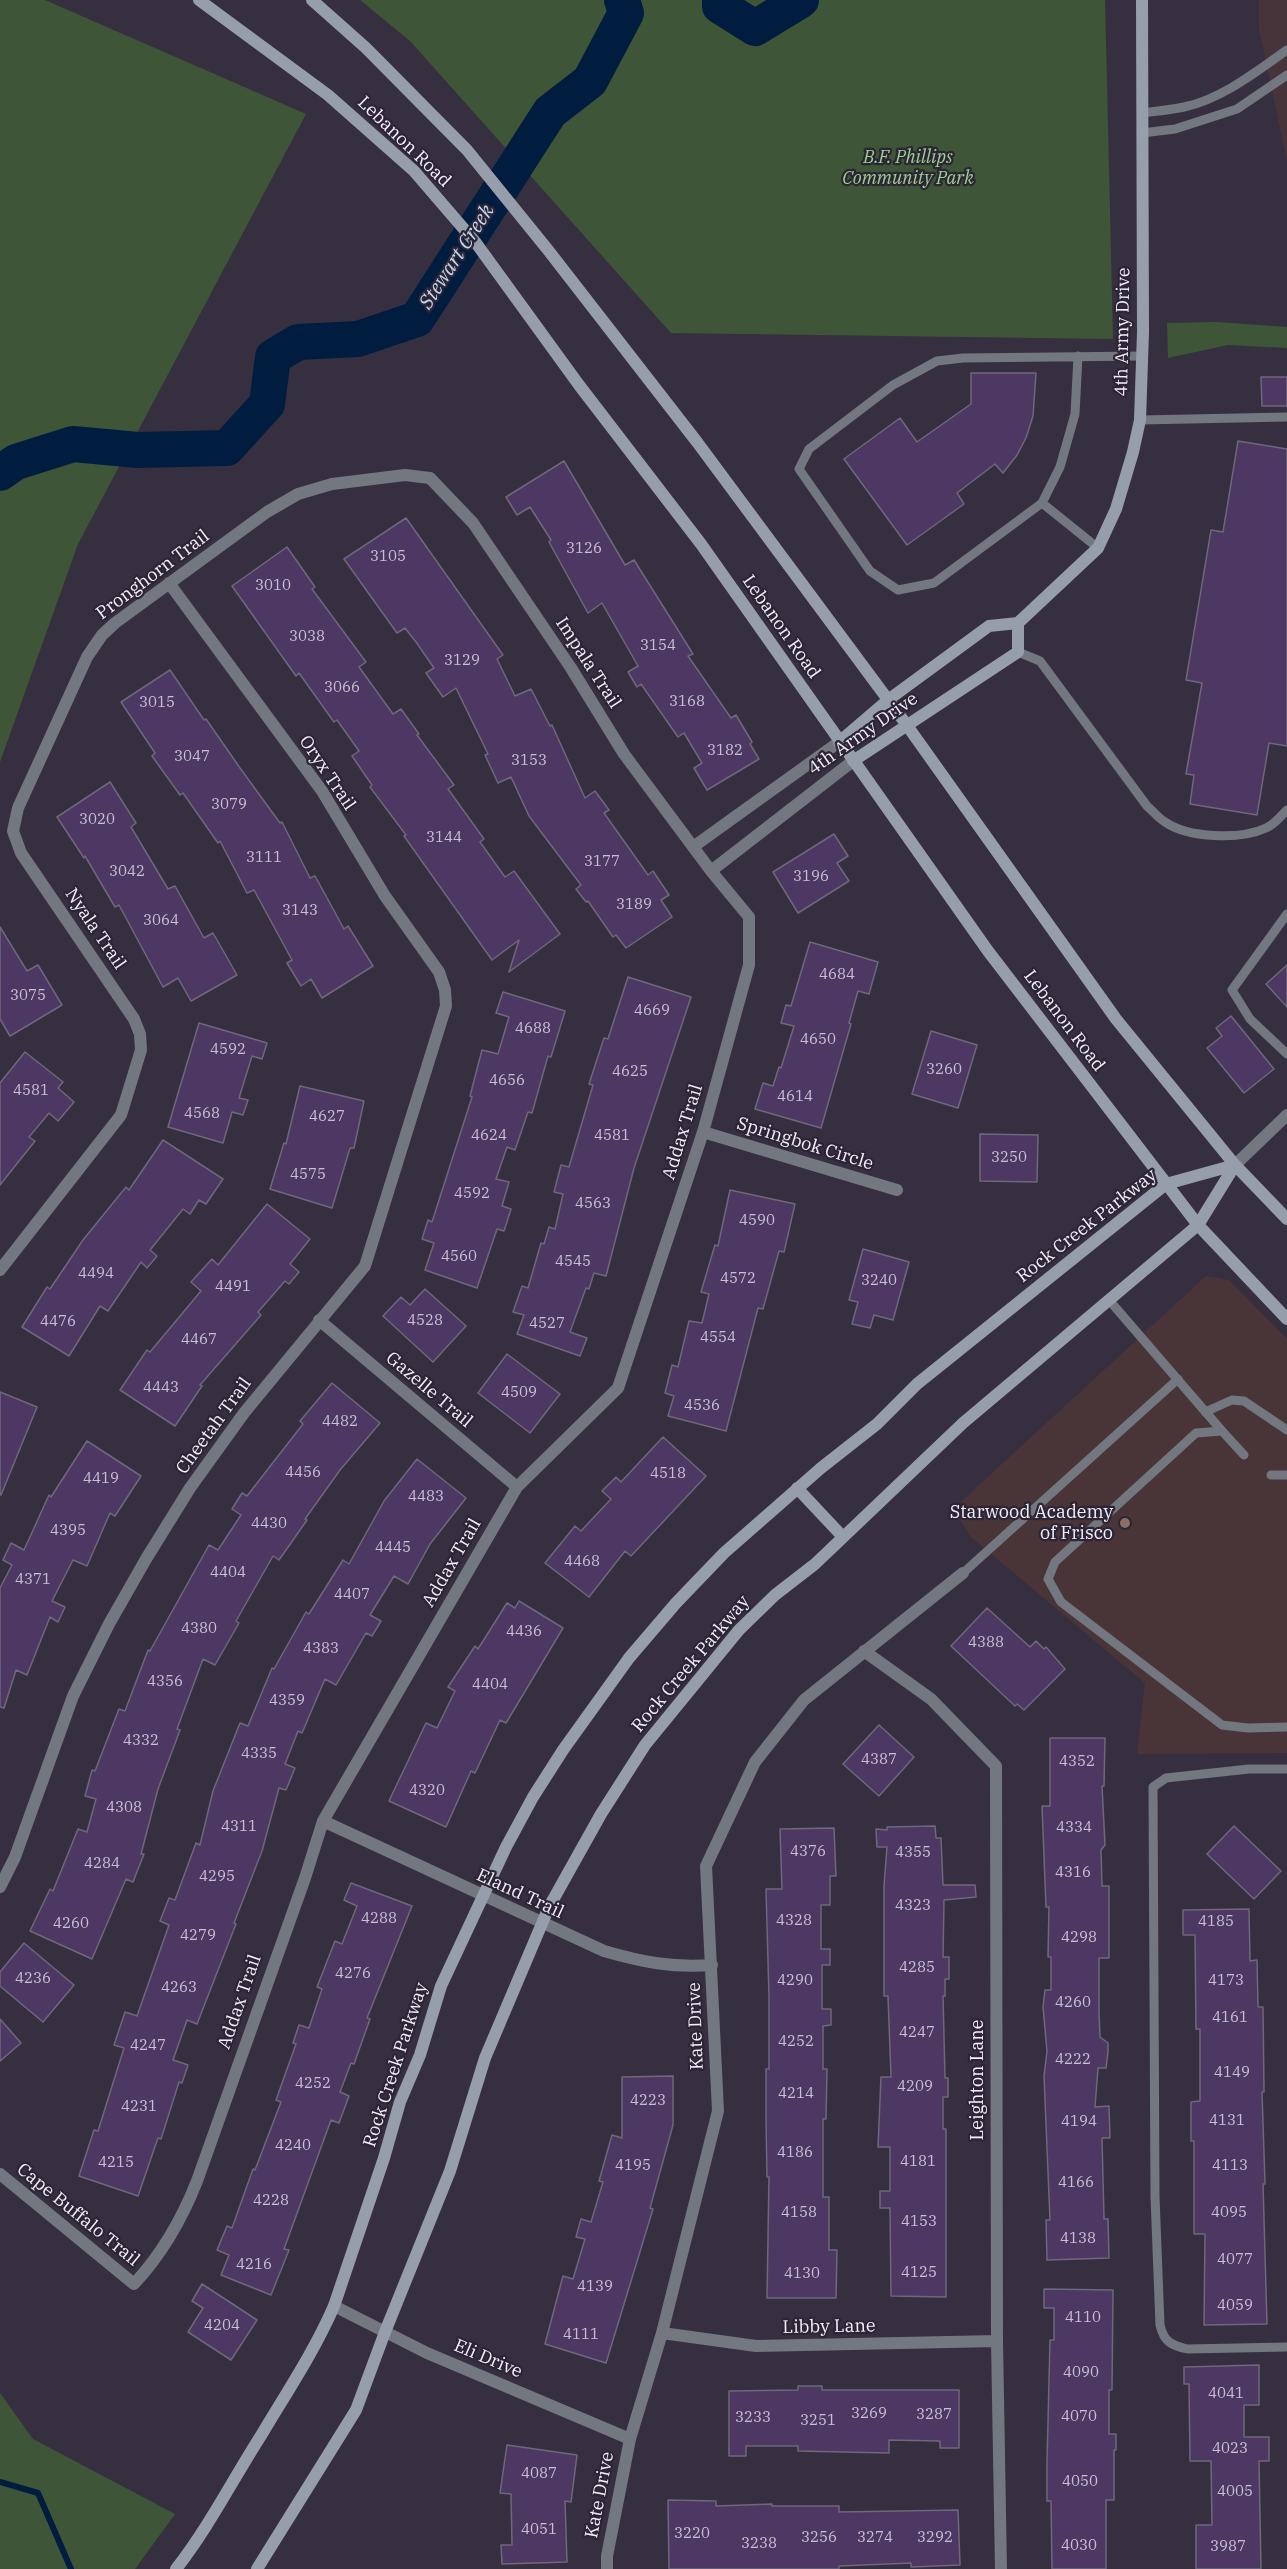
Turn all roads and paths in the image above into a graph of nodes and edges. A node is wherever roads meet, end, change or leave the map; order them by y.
1 (199, 0) edge
2 (312, 0) edge
3 (1142, 0) edge
4 (1287, 50) edge
5 (1287, 75) edge
6 (1142, 113) junction
7 (1142, 133) junction
8 (1078, 356) junction
9 (1142, 356) junction
10 (1287, 417) edge
11 (1140, 420) junction
12 (430, 478) joint
13 (1042, 503) junction
14 (1098, 548) junction
15 (169, 583) junction
16 (1018, 623) junction
17 (1018, 652) junction
18 (888, 700) junction
19 (906, 724) junction
20 (839, 742) junction
21 (853, 761) junction
22 (1287, 810) edge
23 (14, 837) joint
24 (693, 847) junction
25 (711, 871) junction
26 (1287, 914) edge
27 (446, 990) joint
28 (1287, 1054) edge
29 (1287, 1115) edge
30 (703, 1132) junction
31 (1235, 1165) junction
32 (1166, 1184) junction
33 (897, 1190) dead end
34 (1287, 1219) edge
35 (1198, 1225) junction
36 (0, 1269) edge
37 (1109, 1300) junction
38 (1287, 1319) edge
39 (319, 1320) junction
40 (1178, 1379) junction
41 (1205, 1412) junction
42 (1287, 1430) edge
43 (1222, 1431) junction
44 (1244, 1455) dead end
45 (1271, 1475) dead end
46 (1287, 1475) edge
47 (517, 1487) junction
48 (797, 1488) junction
49 (843, 1537) junction
50 (963, 1574) joint
51 (864, 1651) junction
52 (1287, 1726) edge
53 (1287, 1769) edge
54 (323, 1821) junction
55 (0, 1887) edge
56 (483, 1896) junction
57 (542, 1924) junction
58 (712, 1965) junction
59 (0, 2174) edge
60 (134, 2284) joint
61 (334, 2307) junction
62 (385, 2332) junction
63 (662, 2333) junction
64 (997, 2341) junction
65 (1287, 2347) edge
66 (630, 2439) junction
67 (176, 2569) edge
68 (257, 2569) edge
69 (608, 2569) edge
70 (1001, 2569) edge

1 - 20 street, Lebanon Road
2 - 18 street, Lebanon Road
3 - 6 street, 4th Army Drive
4 - 6 lane
5 - 7 lane
6 - 7 street, 4th Army Drive
7 - 9 street, 4th Army Drive
8 - 9 lane
8 - 13 lane
8 - 13 lane
9 - 11 street, 4th Army Drive
10 - 11 lane
11 - 14 street, 4th Army Drive
12 - 15 street, Pronghorn Trail
12 - 24 street, Impala Trail
13 - 14 lane
14 - 16 street, 4th Army Drive
15 - 23 street, Pronghorn Trail
15 - 27 street, Oryx Trail
16 - 17 street
16 - 18 street, 4th Army Drive
17 - 19 street, 4th Army Drive
17 - 22 lane
18 - 19 street, Lebanon Road
18 - 20 street, 4th Army Drive
19 - 21 street, 4th Army Drive
19 - 31 street, Lebanon Road
20 - 21 street, Lebanon Road
20 - 24 street, 4th Army Drive
21 - 25 street, 4th Army Drive
21 - 32 street, Lebanon Road
23 - 36 street, Nyala Trail
24 - 25 street, Impala Trail
25 - 30 street, Addax Trail
26 - 28 lane
27 - 39 street, Cheetah Trail
29 - 31 street
30 - 33 street, Springbok Circle
30 - 47 street, Addax Trail
31 - 32 street, Rock Creek Parkway
31 - 34 street, Lebanon Road
31 - 35 street, Rock Creek Parkway
32 - 35 street, Lebanon Road
32 - 48 street, Rock Creek Parkway
35 - 37 street, Rock Creek Parkway
35 - 38 street, Lebanon Road
37 - 40 lane
37 - 49 street, Rock Creek Parkway
39 - 47 street, Gazelle Trail
39 - 55 street, Cheetah Trail
40 - 41 lane
40 - 50 lane
41 - 42 lane
41 - 43 lane
43 - 44 lane
43 - 52 lane
45 - 46 lane
47 - 54 street, Addax Trail
48 - 49 street
48 - 56 street, Rock Creek Parkway
49 - 57 street, Rock Creek Parkway
50 - 51 street, Kate Drive
51 - 58 street, Kate Drive
51 - 64 street, Leighton Lane
53 - 65 lane
54 - 56 street, Eland Trail
54 - 60 street, Addax Trail
56 - 57 street, Eland Trail
56 - 61 street, Rock Creek Parkway
57 - 58 street, Eland Trail
57 - 62 street, Rock Creek Parkway
58 - 63 street, Kate Drive
59 - 60 street, Cape Buffalo Trail
61 - 62 street, Eli Drive
61 - 67 street, Rock Creek Parkway
62 - 66 street, Eli Drive
62 - 68 street, Rock Creek Parkway
63 - 64 street, Libby Lane
63 - 66 street, Kate Drive
64 - 70 street, Leighton Lane
66 - 69 street, Kate Drive

